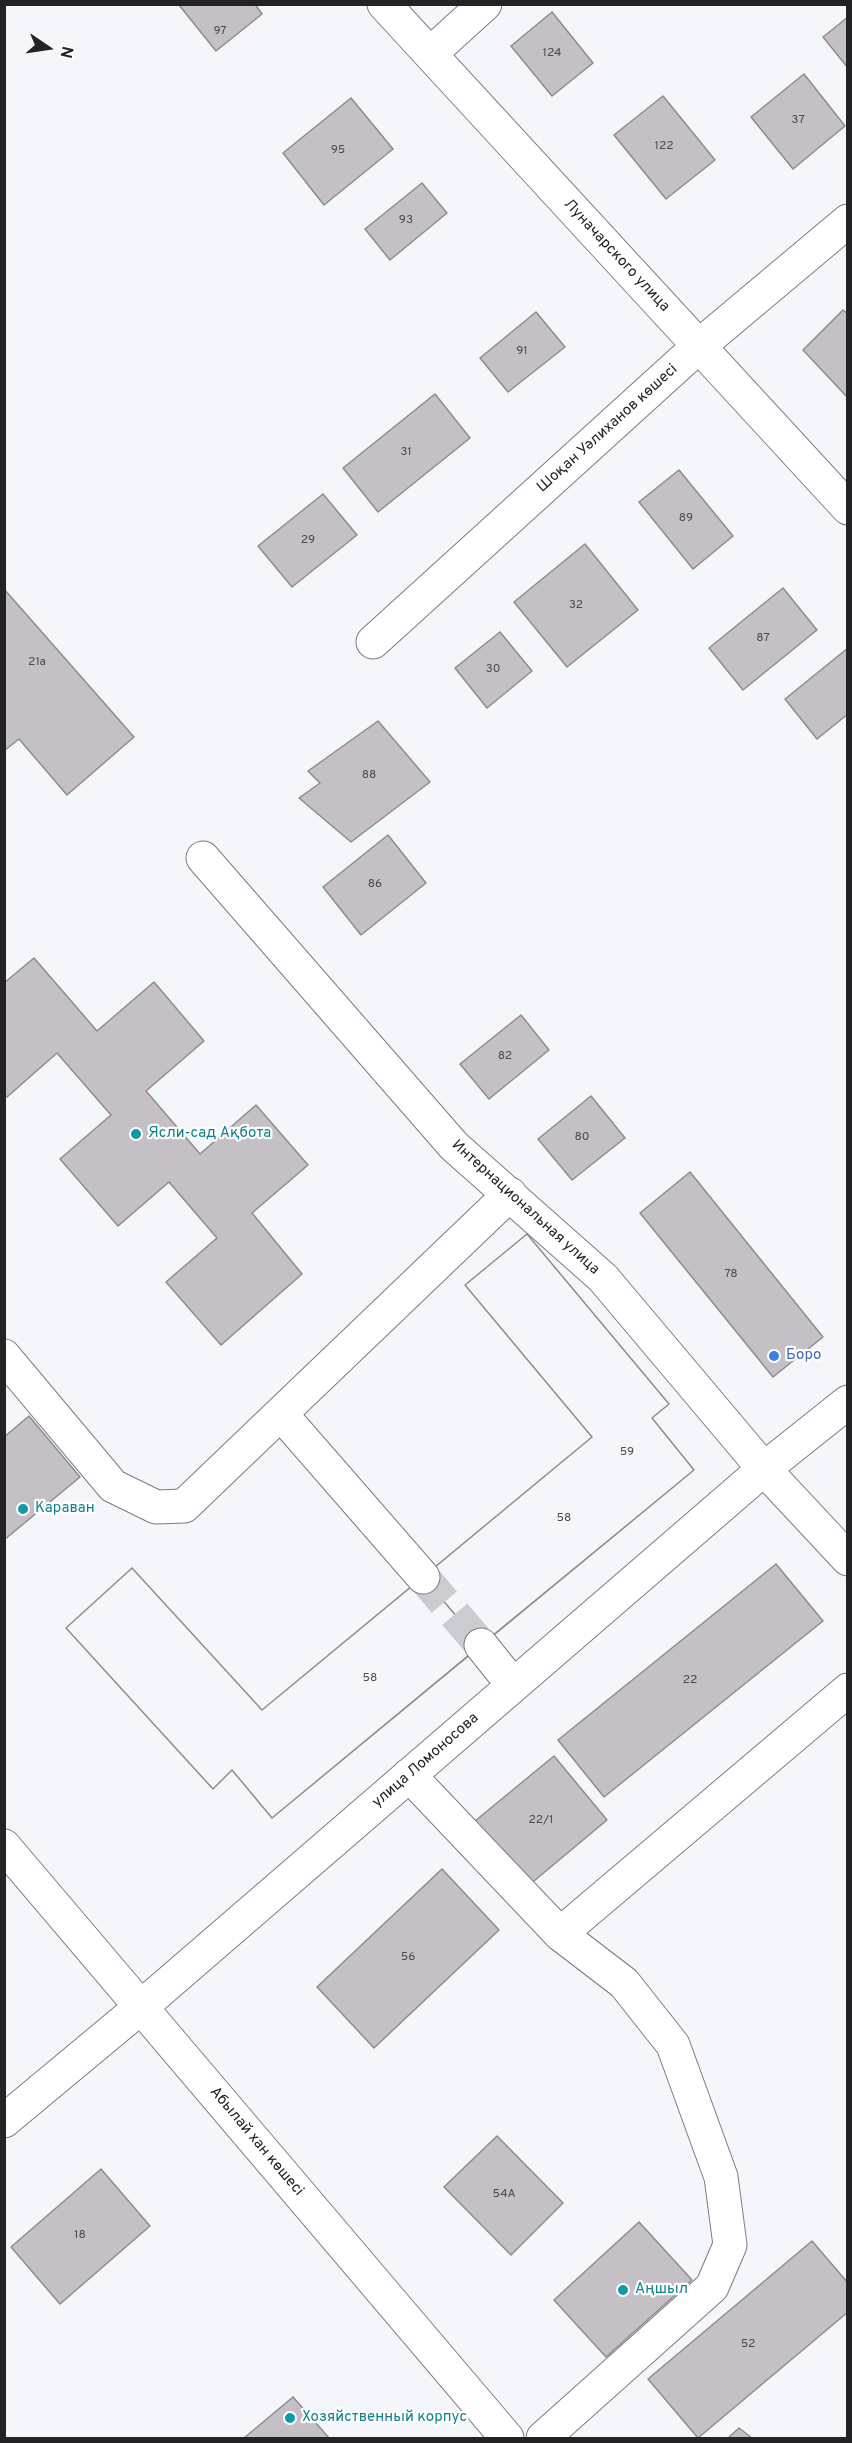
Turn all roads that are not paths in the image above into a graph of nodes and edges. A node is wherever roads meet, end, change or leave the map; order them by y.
1 (384, 4) edge
2 (485, 4) edge
3 (430, 54) junction
4 (848, 221) edge
5 (699, 345) junction
6 (848, 507) edge
7 (373, 642) dead end
8 (203, 858) dead end
9 (510, 1194) junction
10 (4, 1356) edge
11 (848, 1402) edge
12 (281, 1414) junction
13 (764, 1469) junction
14 (848, 1559) edge
15 (423, 1577) tunnel mouth
16 (481, 1645) tunnel mouth
17 (513, 1685) junction
18 (848, 1690) edge
19 (409, 1775) junction
20 (4, 1846) edge
21 (560, 1934) junction
22 (141, 2007) junction
23 (4, 2121) edge
24 (507, 2439) edge
25 (543, 2439) edge

1 - 3 street, Луначарского улица
2 - 3 street
3 - 5 street, Луначарского улица
4 - 5 street, Шоқан Уәлиханов көшесі
5 - 6 street, Луначарского улица
5 - 7 street, Шоқан Уәлиханов көшесі
8 - 9 street, Интернациональная улица
9 - 12 street
9 - 13 street, Интернациональная улица
10 - 12 street
11 - 13 street, улица Ломоносова
12 - 15 street
13 - 14 street, Интернациональная улица
13 - 17 street, улица Ломоносова
16 - 17 street
17 - 19 street, улица Ломоносова
18 - 21 street
19 - 21 street
19 - 22 street, улица Ломоносова
20 - 22 street, Абылай хан көшесі
21 - 25 street
22 - 23 street, улица Ломоносова
22 - 24 street, Абылай хан көшесі

